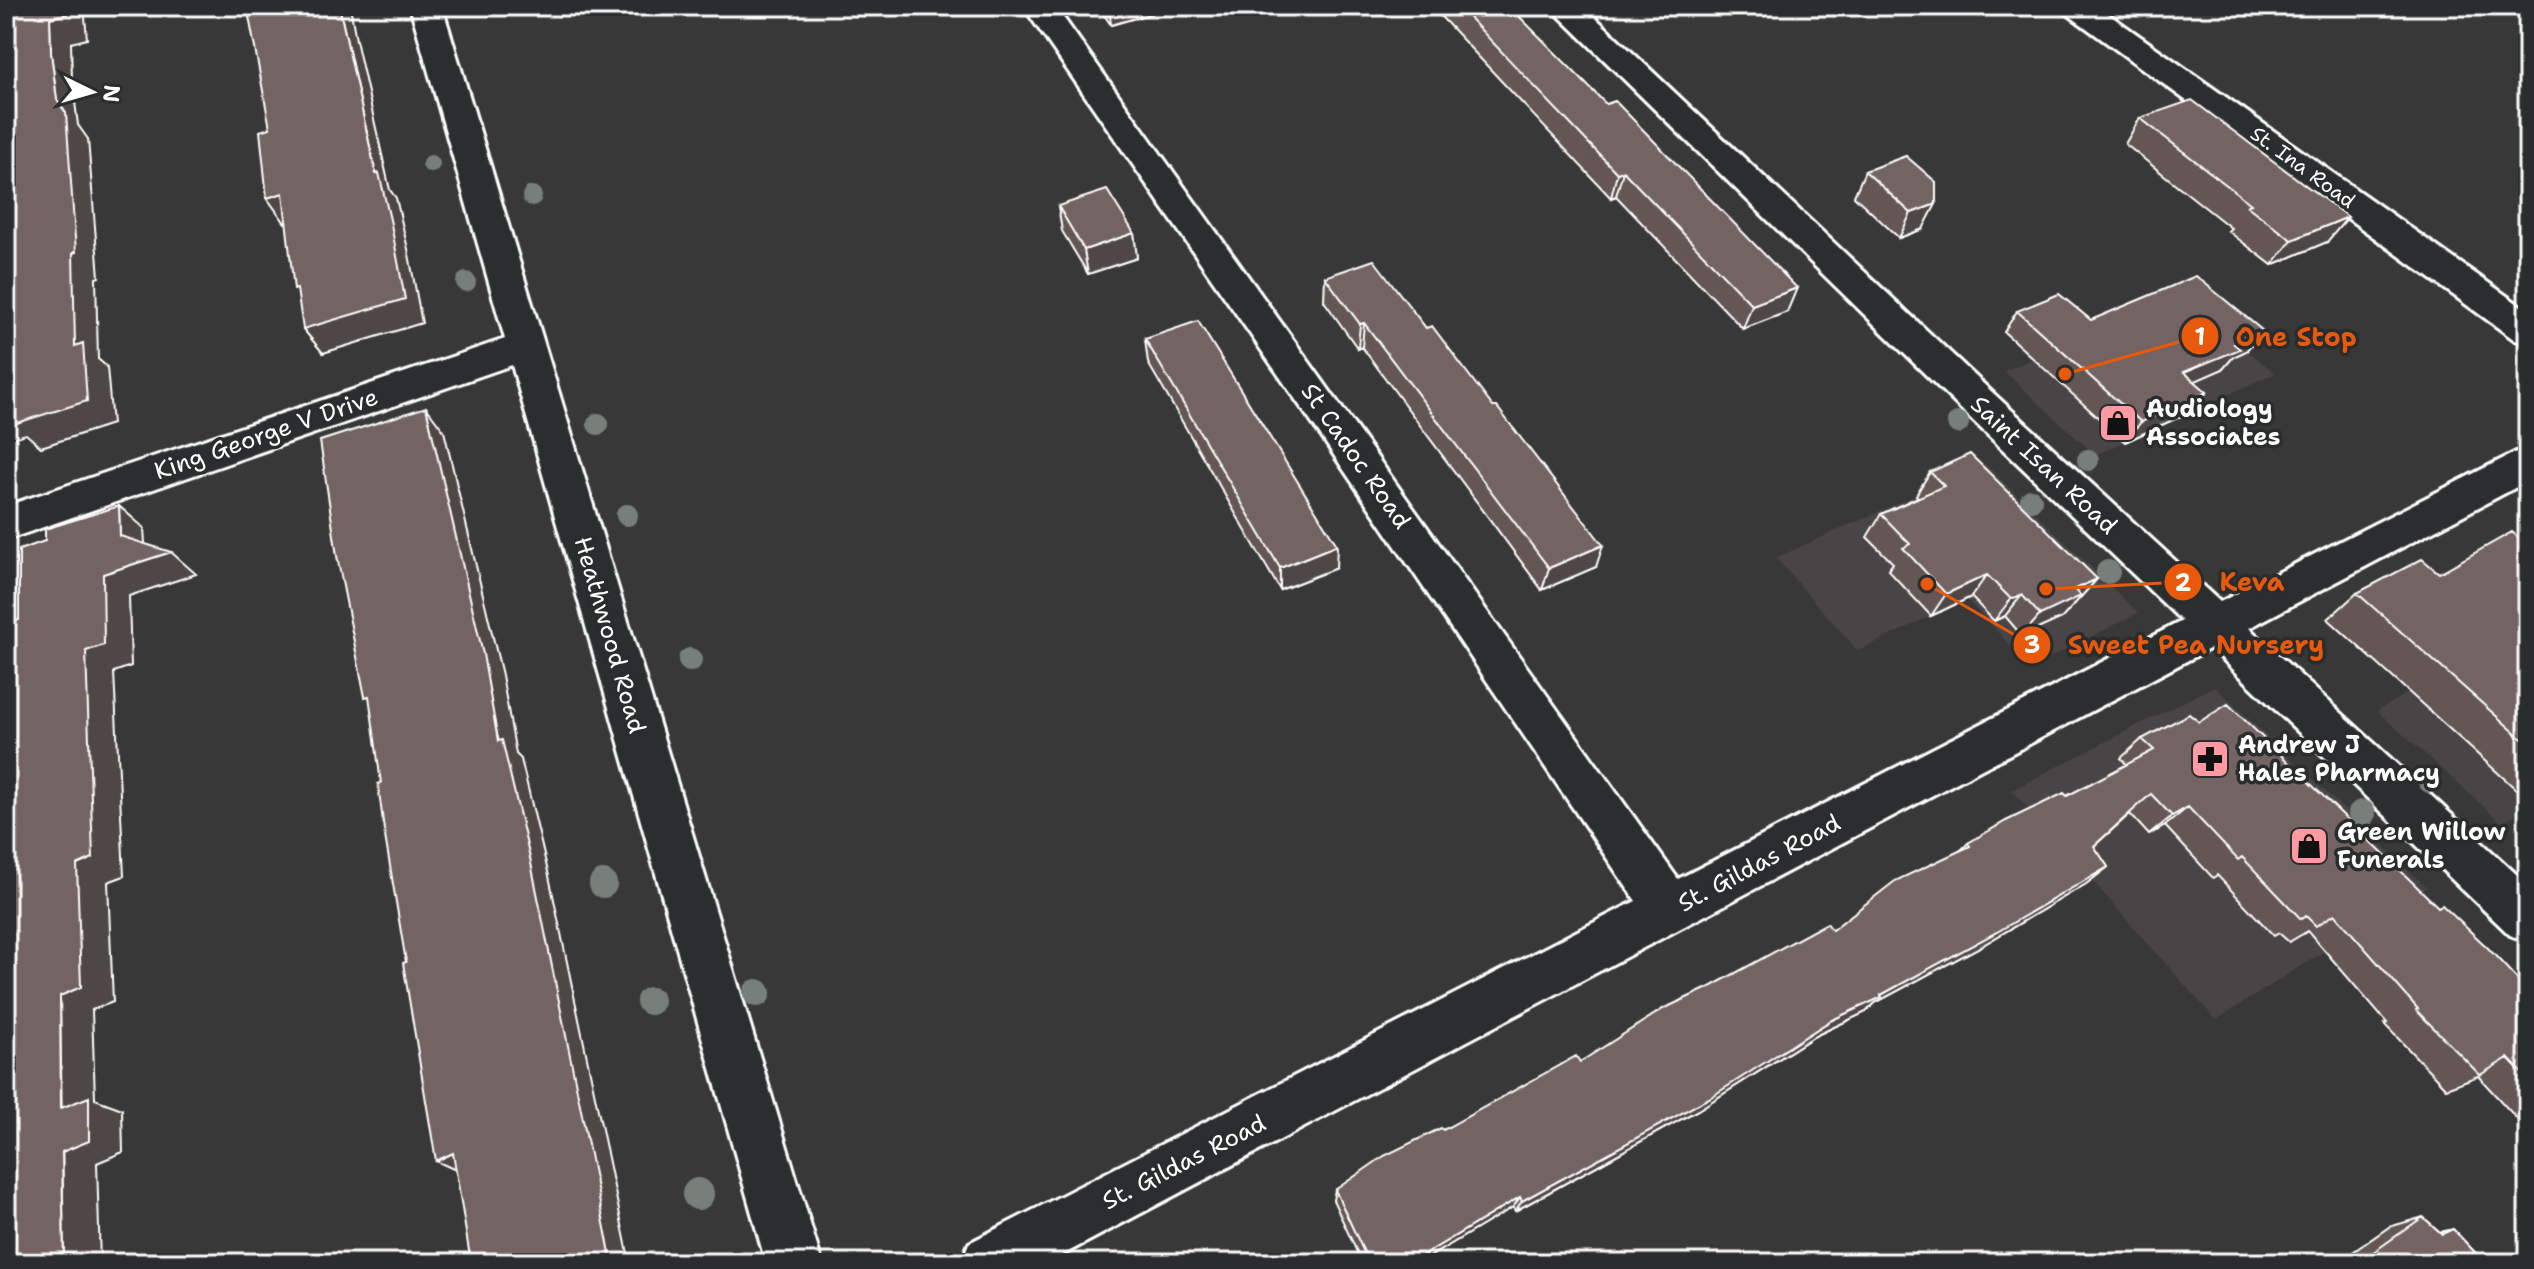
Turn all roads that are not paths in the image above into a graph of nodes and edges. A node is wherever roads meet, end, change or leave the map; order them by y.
1 (426, 6) edge
2 (1039, 6) edge
3 (1565, 6) edge
4 (2077, 6) edge
5 (2528, 330) edge
6 (526, 346) junction
7 (2528, 462) edge
8 (6, 523) edge
9 (2215, 626) junction
10 (1670, 909) junction
11 (2528, 918) edge
12 (794, 1263) edge
13 (989, 1263) edge

1 - 6 street, Heathwood Road
2 - 10 street, St Cadoc Road
3 - 9 street, Saint Isan Road
4 - 5 street, St. Ina Road
6 - 8 street, King George V Drive
6 - 12 street, Heathwood Road
7 - 9 street, St. Gildas Road
9 - 10 street, St. Gildas Road
9 - 11 street, Saint Isan Road
10 - 13 street, St. Gildas Road

